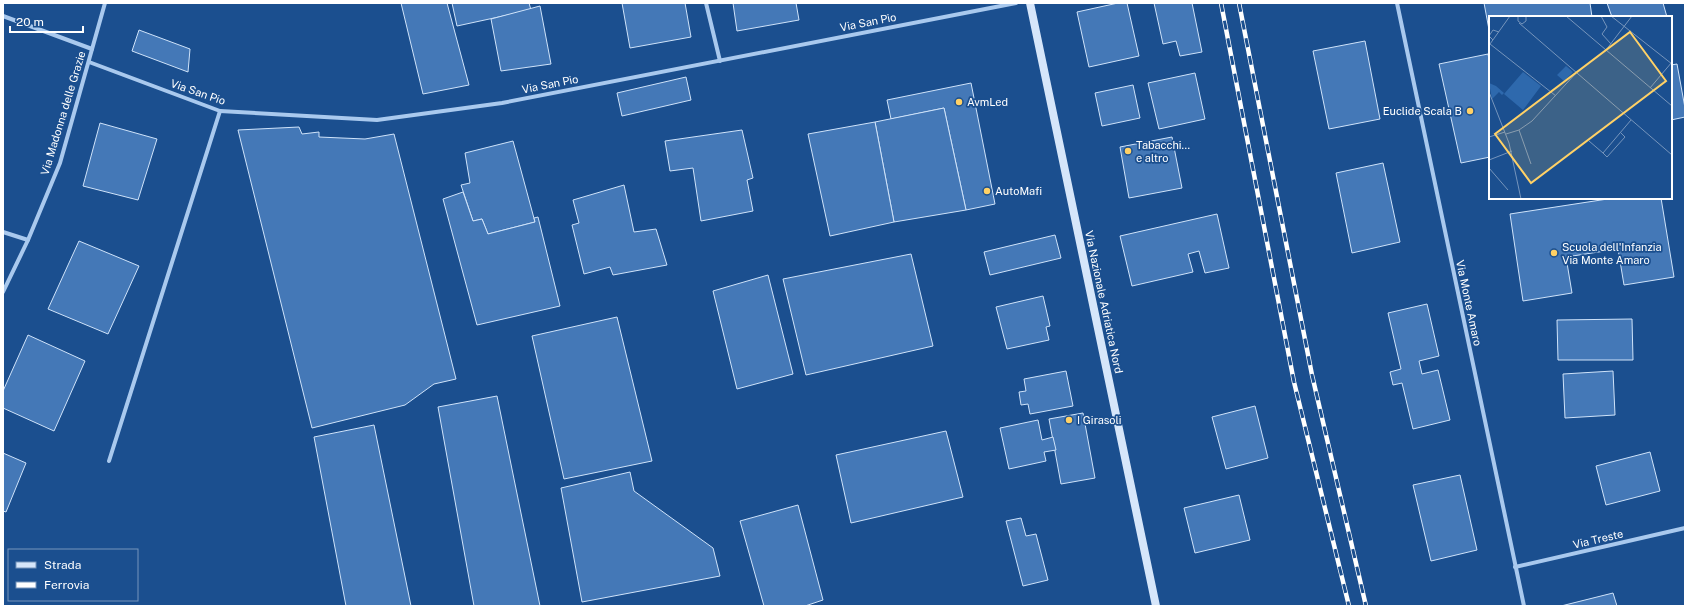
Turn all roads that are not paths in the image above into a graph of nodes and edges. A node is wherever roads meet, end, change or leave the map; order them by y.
1 (105, 3) edge
2 (706, 3) edge
3 (1016, 3) edge
4 (1030, 3) edge
5 (1396, 3) edge
6 (3, 16) edge
7 (92, 49) junction
8 (720, 60) junction
9 (89, 62) junction
10 (220, 111) junction
11 (3, 232) edge
12 (28, 240) junction
13 (3, 292) edge
14 (109, 461) dead end
15 (1685, 528) edge
16 (1515, 567) junction
17 (1156, 606) edge
18 (1524, 606) edge

1 - 7 street, Via Madonna delle Grazie
2 - 8 street
3 - 8 street, Via San Pio
4 - 17 main road, Via Nazionale Adriatica Nord
5 - 16 street, Via Monte Amaro
6 - 7 street
7 - 9 street, Via Madonna delle Grazie
8 - 10 street, Via San Pio
9 - 10 street, Via San Pio
9 - 12 street, Via Madonna delle Grazie
10 - 14 street
11 - 12 street
12 - 13 street, Via Madonna delle Grazie
15 - 16 street, Via Treste
16 - 18 street, Via Monte Amaro

